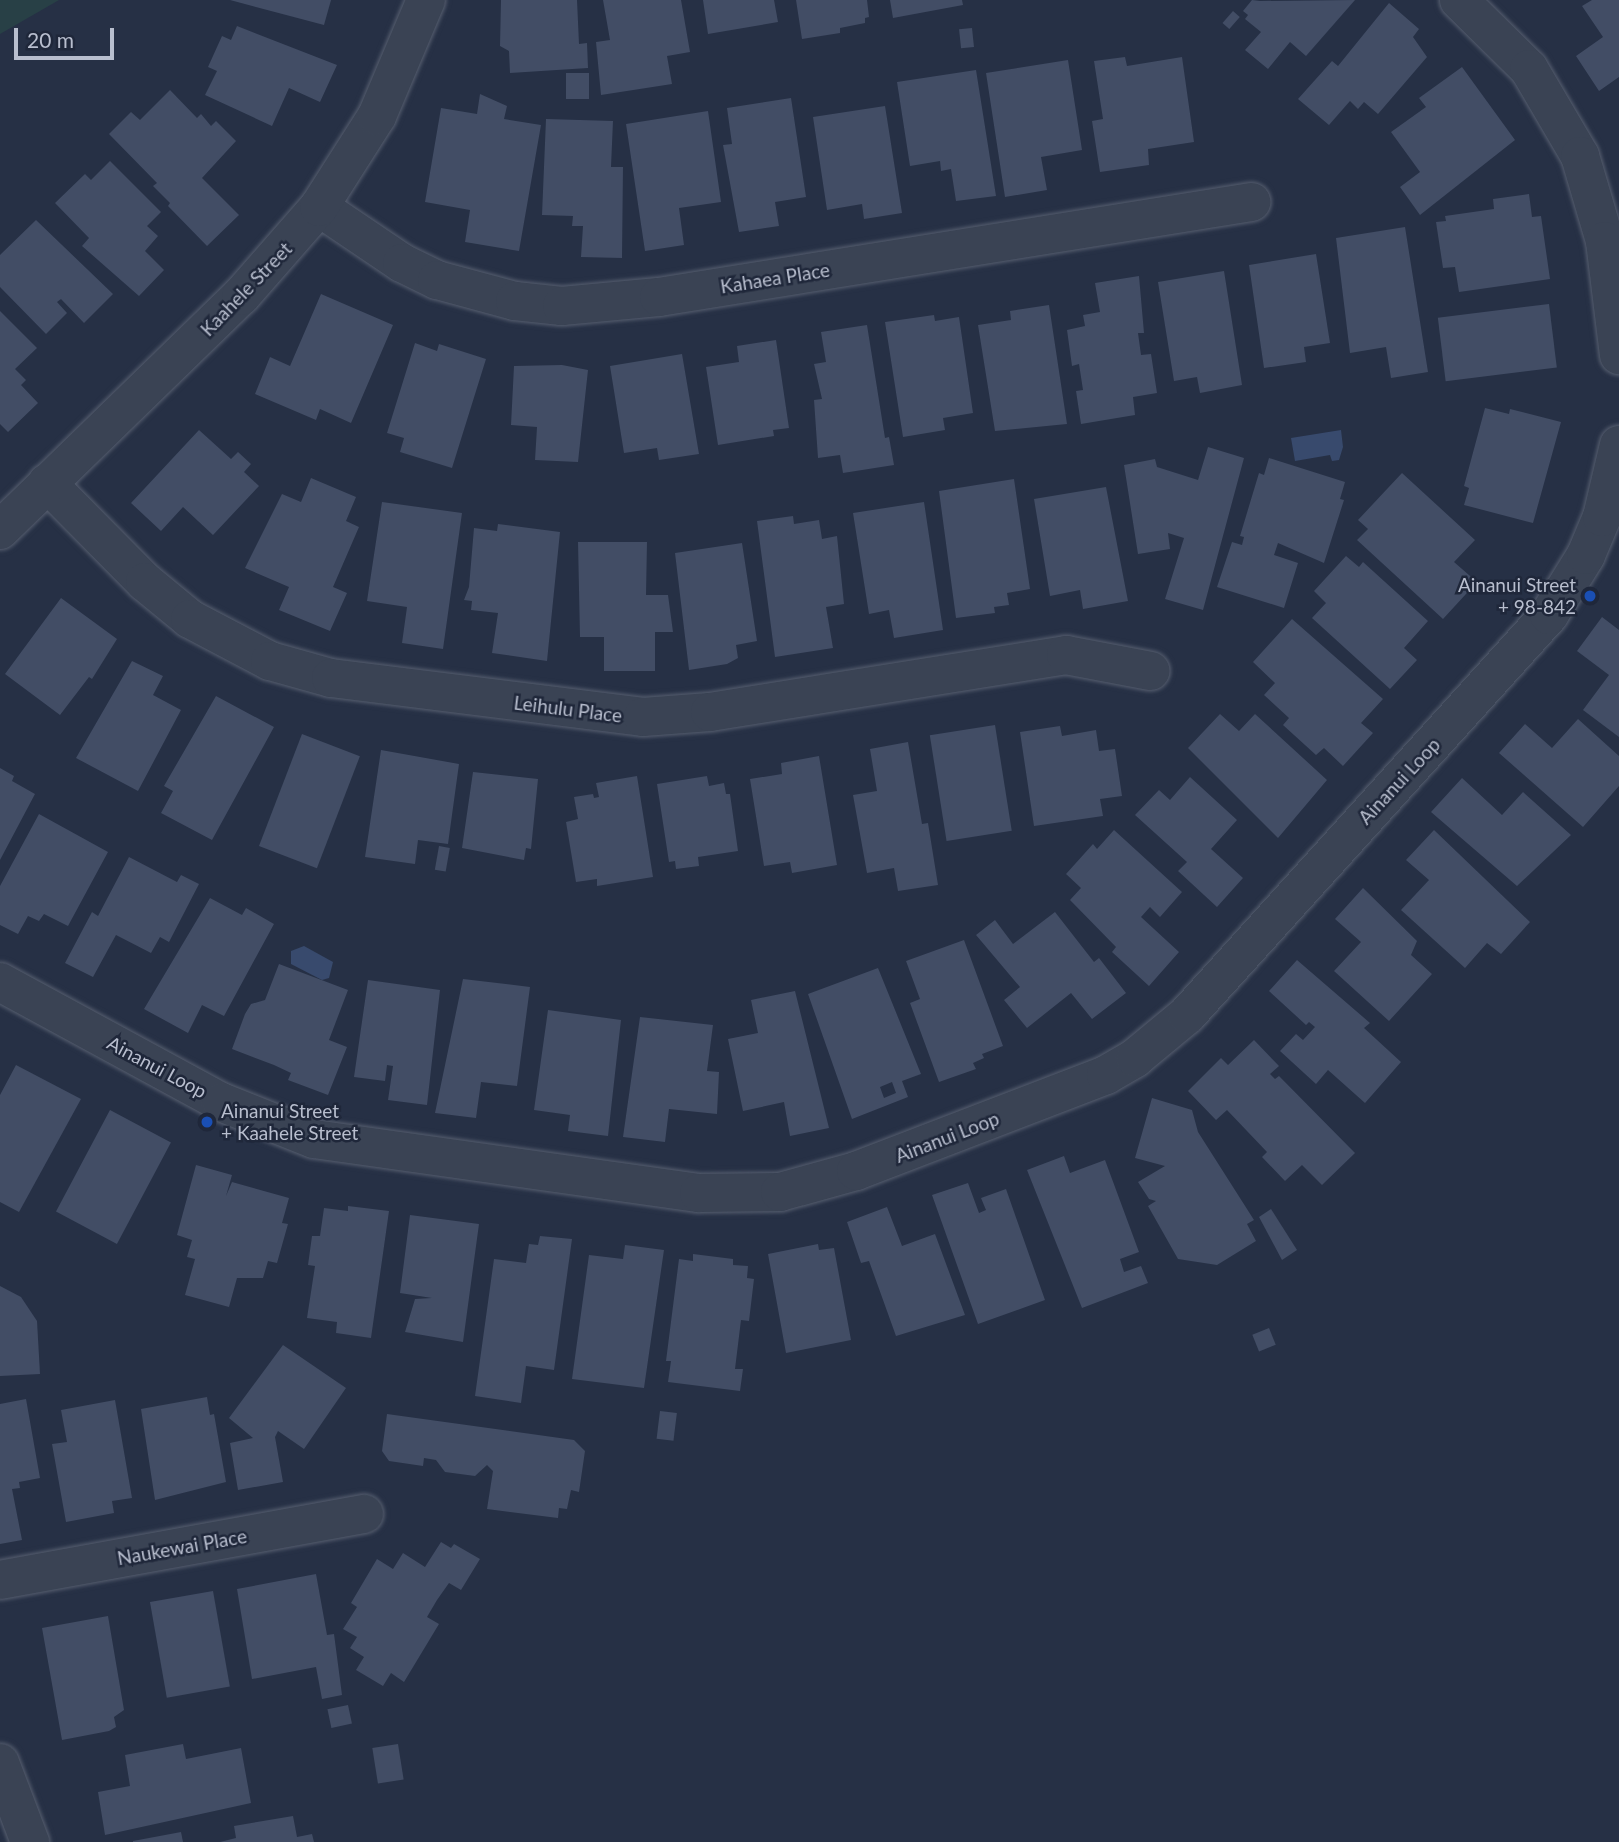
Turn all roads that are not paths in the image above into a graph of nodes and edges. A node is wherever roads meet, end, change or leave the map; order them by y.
1 (426, 0) edge
2 (1459, 0) edge
3 (1251, 202) dead end
4 (320, 208) junction
5 (1619, 355) edge
6 (1619, 445) edge
7 (47, 483) junction
8 (0, 530) edge
9 (1151, 671) dead end
10 (0, 982) edge
11 (364, 1514) dead end
12 (0, 1580) edge
13 (0, 1763) edge
14 (30, 1842) edge

1 - 4 street, Kaahele Street
2 - 5 street
3 - 4 street, Kahaea Place
4 - 7 street, Kaahele Street
6 - 10 street, Ainanui Loop
7 - 8 street, Kaahele Street
7 - 9 street, Leihulu Place
11 - 12 street, Naukewai Place
13 - 14 street

